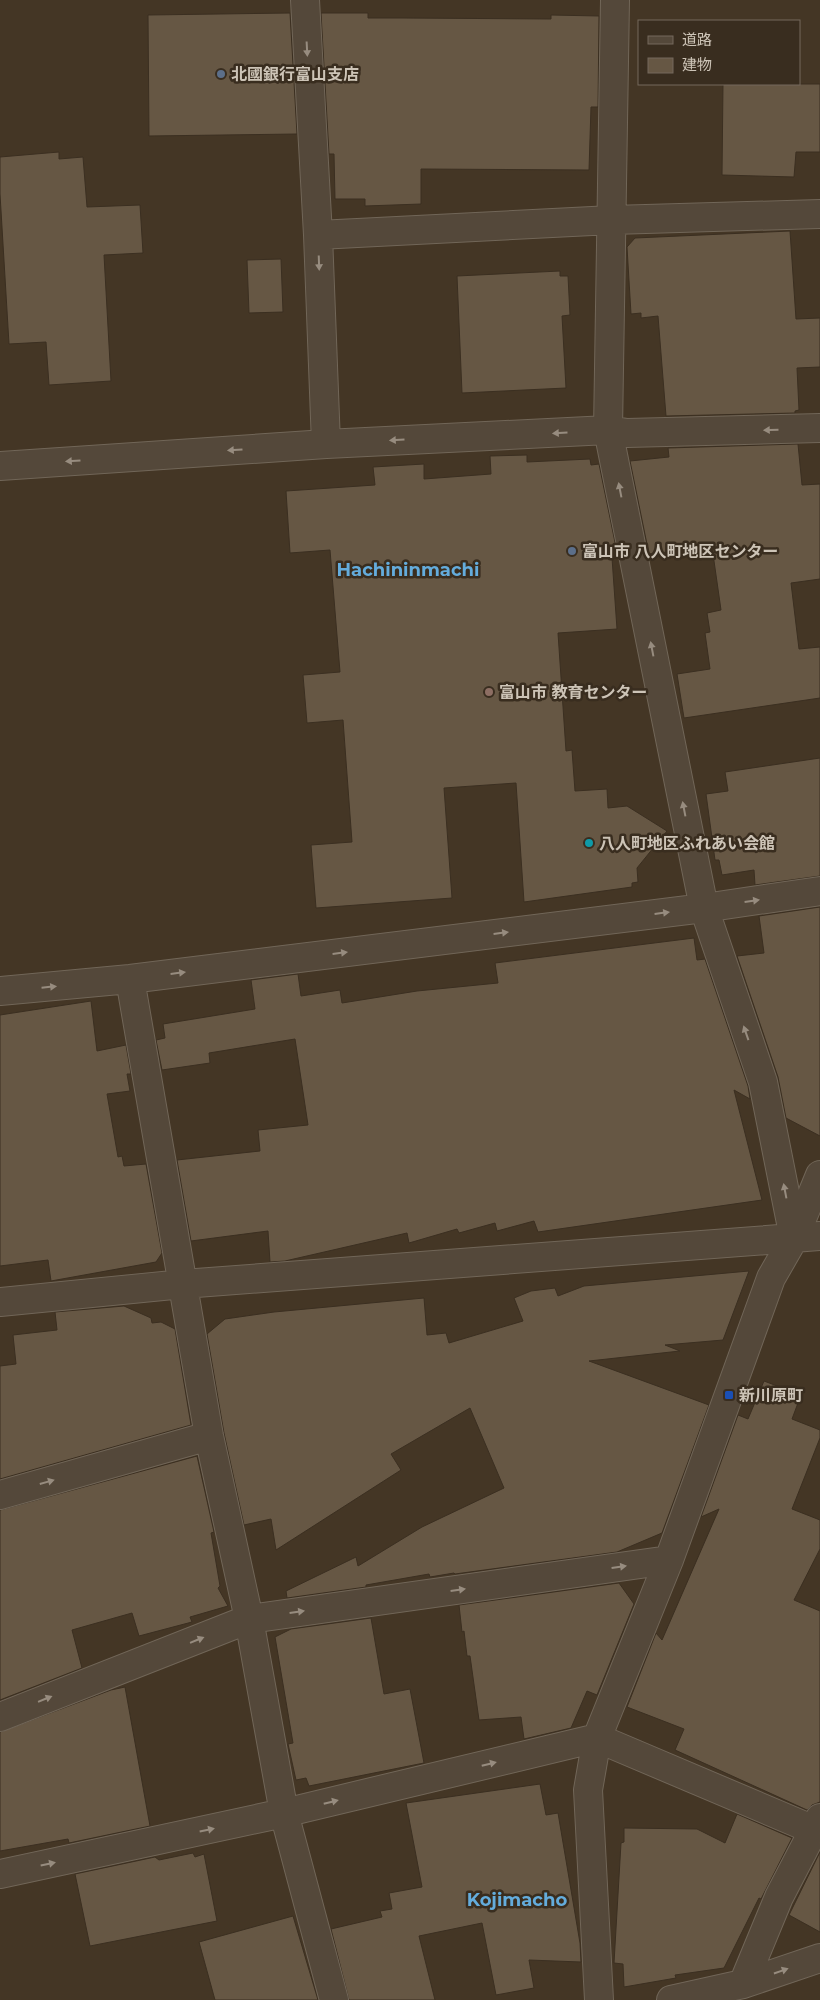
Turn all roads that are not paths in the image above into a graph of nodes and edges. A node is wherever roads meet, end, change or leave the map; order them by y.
1 (304, 0) edge
2 (615, 0) edge
3 (820, 214) edge
4 (612, 220) junction
5 (318, 235) junction
6 (820, 428) edge
7 (608, 430) junction
8 (326, 444) junction
9 (0, 466) edge
10 (820, 891) edge
11 (704, 908) junction
12 (130, 979) junction
13 (0, 991) edge
14 (820, 1175) edge
15 (807, 1237) edge
16 (183, 1284) junction
17 (0, 1302) edge
18 (209, 1436) junction
19 (0, 1495) edge
20 (670, 1560) junction
21 (249, 1619) junction
22 (0, 1717) edge
23 (597, 1738) junction
24 (284, 1813) junction
25 (817, 1824) edge
26 (0, 1874) edge
27 (820, 1958) edge
28 (743, 1984) junction
29 (334, 2000) edge
30 (599, 2000) edge
31 (671, 2000) edge

1 -> 5 street
2 - 4 street
3 - 4 street
4 - 5 street
4 - 7 street
5 -> 8 street
6 -> 7 street
7 -> 8 street
11 -> 7 street
8 -> 9 street
11 -> 10 street
12 -> 11 street
15 -> 11 street
13 -> 12 street
12 - 16 street
14 - 15 street
15 - 16 street
15 - 20 street
16 - 17 street
16 - 18 street
19 -> 18 street
18 - 21 street
21 -> 20 street
20 - 23 street
22 -> 21 street
21 - 24 street
24 -> 23 street
23 - 25 street
23 - 30 street
26 -> 24 street
24 - 29 street
25 - 28 street
28 -> 27 street
28 - 31 street

